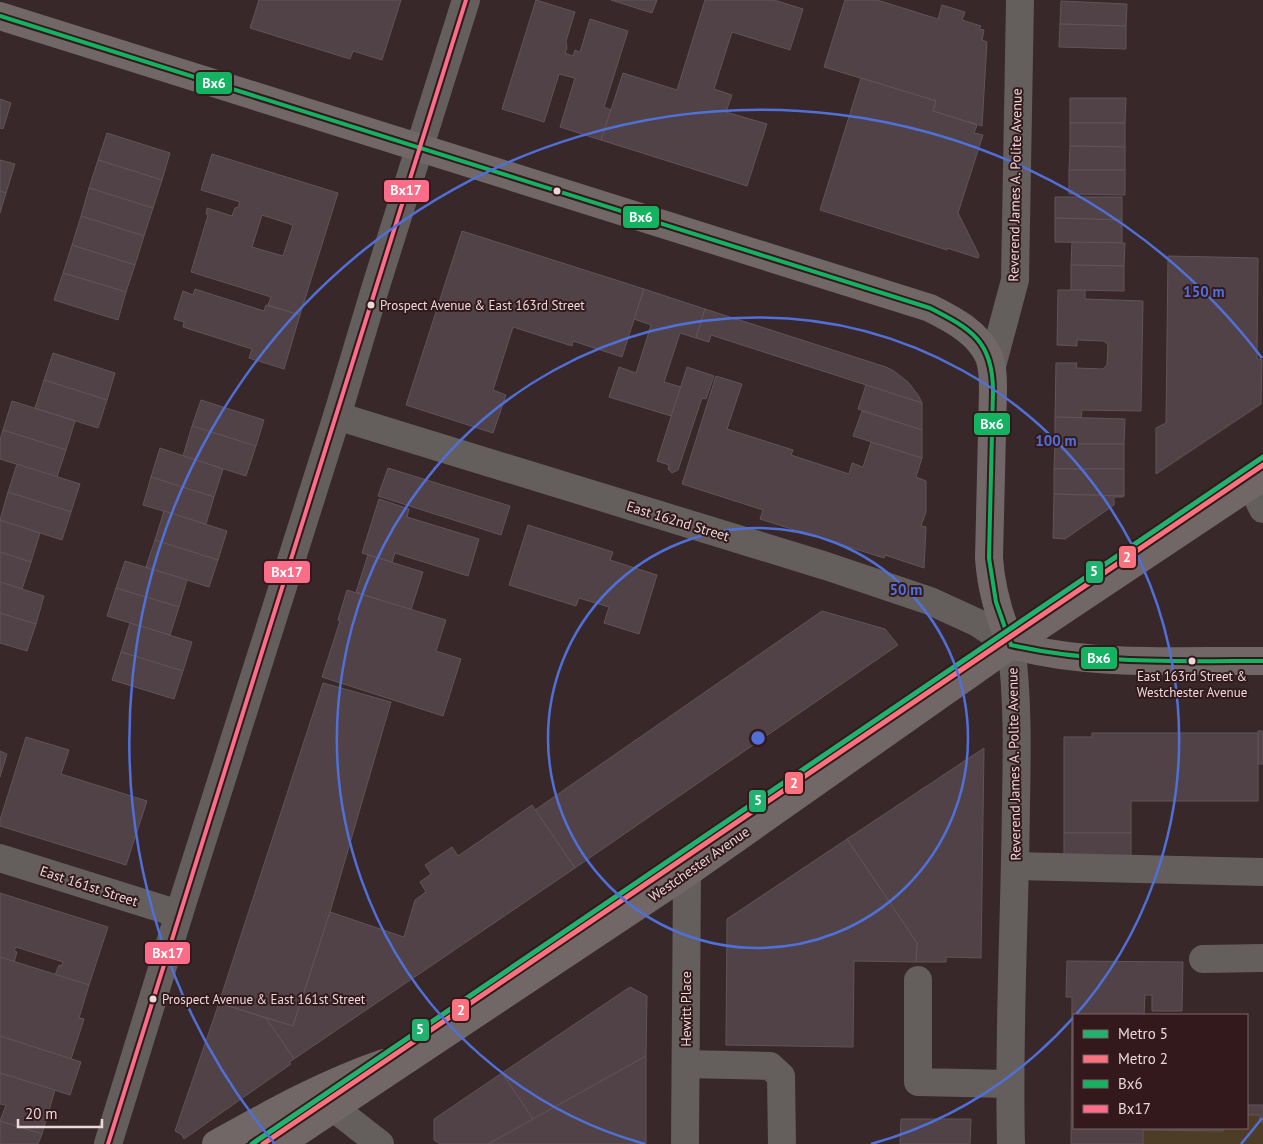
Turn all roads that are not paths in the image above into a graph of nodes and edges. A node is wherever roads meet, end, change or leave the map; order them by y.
1 (466, 0) edge
2 (1020, 0) edge
3 (0, 16) edge
4 (419, 148) junction
5 (992, 366) junction
6 (337, 416) junction
7 (1257, 481) edge
8 (1263, 509) edge
9 (1011, 645) junction
10 (1263, 661) edge
11 (0, 858) edge
12 (1016, 866) junction
13 (1263, 872) edge
14 (687, 873) junction
15 (179, 914) junction
16 (1263, 958) edge
17 (1203, 959) dead end
18 (918, 980) dead end
19 (423, 1049) junction
20 (686, 1064) junction
21 (1009, 1084) junction
22 (335, 1109) junction
23 (108, 1144) edge
24 (216, 1144) edge
25 (280, 1144) edge
26 (380, 1144) edge
27 (685, 1144) edge
28 (782, 1144) edge
29 (1011, 1144) edge

1 - 4 street
2 - 5 street, Reverend James A. Polite Avenue
3 - 4 main road
4 - 5 main road
4 - 6 street
5 - 9 main road, Reverend James A. Polite Avenue
6 - 9 street, East 162nd Street
6 - 15 street
7 - 8 street
7 - 9 main road, Westchester Avenue
9 - 10 main road
9 - 12 street, Reverend James A. Polite Avenue
9 - 14 main road, Westchester Avenue
11 - 15 street, East 161st Street
12 - 13 street
12 - 21 street, Reverend James A. Polite Avenue
14 - 19 main road, Westchester Avenue
14 - 20 street, Hewitt Place
15 - 23 street
16 - 17 street
18 - 21 street
19 - 22 main road, Westchester Avenue
19 - 24 main road
20 - 27 street, Hewitt Place
20 - 28 street
21 - 29 street, Reverend James A. Polite Avenue
22 - 25 main road, Westchester Avenue
22 - 26 street

